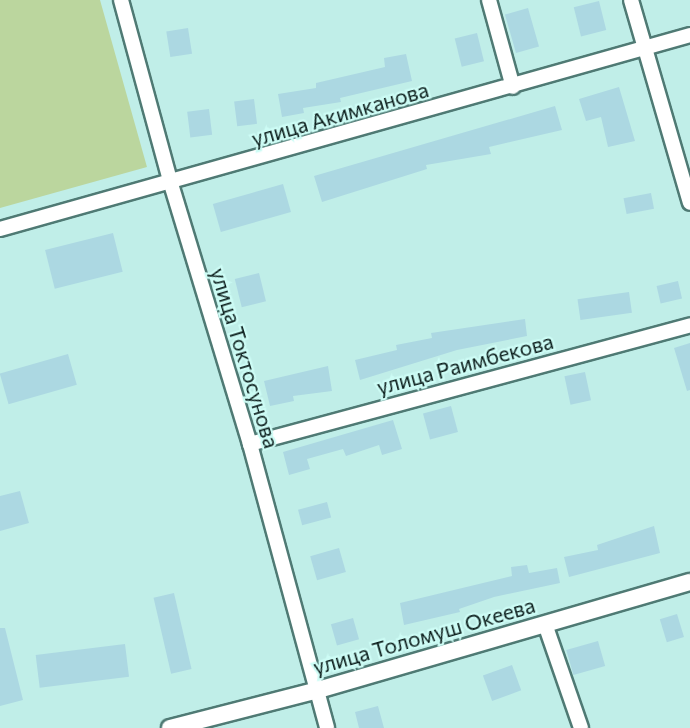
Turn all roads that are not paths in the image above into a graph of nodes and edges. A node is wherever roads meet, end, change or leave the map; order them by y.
1 (121, 0) edge
2 (489, 0) edge
3 (632, 0) edge
4 (690, 35) edge
5 (645, 48) junction
6 (513, 87) junction
7 (171, 184) junction
8 (690, 203) edge
9 (0, 229) edge
10 (690, 324) edge
11 (250, 444) junction
12 (690, 582) edge
13 (545, 624) junction
14 (318, 690) junction
15 (170, 728) edge
16 (327, 728) edge
17 (581, 728) edge

1 - 7 street, улица Токтосунова
2 - 6 street
3 - 5 street
4 - 5 street, улица Акимканова
5 - 6 street, улица Акимканова
5 - 8 street
6 - 7 street, улица Акимканова
7 - 9 street, улица Акимканова
7 - 11 street, улица Токтосунова
10 - 11 street, улица Раимбекова
11 - 14 street, улица Токтосунова
12 - 13 street, улица Толомуш Океева
13 - 14 street, улица Толомуш Океева
13 - 17 street
14 - 15 street, улица Толомуш Океева
14 - 16 street, улица Токтосунова

